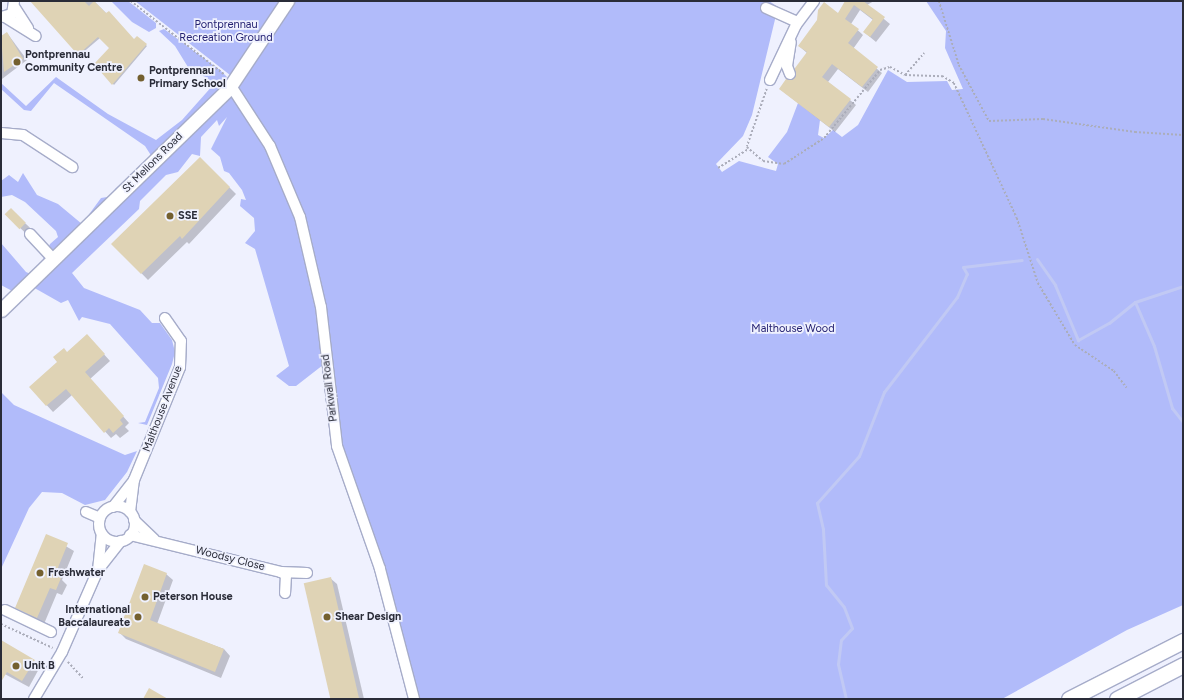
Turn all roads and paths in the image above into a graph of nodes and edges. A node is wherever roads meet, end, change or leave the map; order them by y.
1 (132, 1) edge
2 (287, 1) edge
3 (814, 1) edge
4 (939, 1) edge
5 (15, 3) edge
6 (766, 8) dead end
7 (2, 17) edge
8 (795, 26) junction
9 (28, 28) junction
10 (36, 36) dead end
11 (924, 53) dead end
12 (790, 74) dead end
13 (905, 75) junction
14 (770, 80) joint
15 (229, 81) junction
16 (1, 133) edge
17 (1183, 135) edge
18 (748, 148) junction
19 (72, 167) dead end
20 (718, 168) dead end
21 (35, 236) dead end
22 (54, 260) junction
23 (1, 310) edge
24 (165, 318) dead end
25 (1127, 388) dead end
26 (134, 480) junction
27 (113, 506) junction
28 (86, 512) dead end
29 (132, 516) junction
30 (100, 518) junction
31 (102, 534) junction
32 (130, 535) junction
33 (154, 539) junction
34 (121, 541) junction
35 (98, 570) junction
36 (281, 572) junction
37 (308, 573) dead end
38 (285, 593) dead end
39 (5, 610) dead end
40 (1, 624) edge
41 (51, 632) dead end
42 (1183, 640) edge
43 (60, 654) junction
44 (1183, 665) edge
45 (83, 678) dead end
46 (34, 699) edge
47 (414, 699) edge
48 (1069, 699) edge
49 (1117, 699) edge

1 - 15 path
2 - 15 main road, St Mellons Road
3 - 8 street
4 - 17 path
5 - 7 street
5 - 9 street
6 - 8 street
7 - 9 street
8 - 12 street
8 - 14 street
9 - 10 street
11 - 13 path
13 - 18 path
13 - 25 path
14 - 18 path
15 - 22 main road, St Mellons Road
15 - 47 street, Parkwall Road
16 - 19 street
18 - 20 path
21 - 22 street
22 - 23 main road, St Mellons Road
24 - 26 street, Malthouse Avenue
26 - 27 street, Malthouse Avenue
26 - 29 street, Malthouse Avenue
27 - 29 street
27 - 30 street
28 - 30 street
29 - 32 street
29 - 33 street, Woodsy Close
30 - 31 street
31 - 34 street
31 - 35 street
32 - 33 street, Woodsy Close
32 - 34 street
33 - 36 street, Woodsy Close
34 - 35 street
35 - 43 street
36 - 37 street, Woodsy Close
36 - 38 street
39 - 41 street
40 - 43 path
42 - 48 highway
43 - 45 path
43 - 46 street
44 - 49 highway

